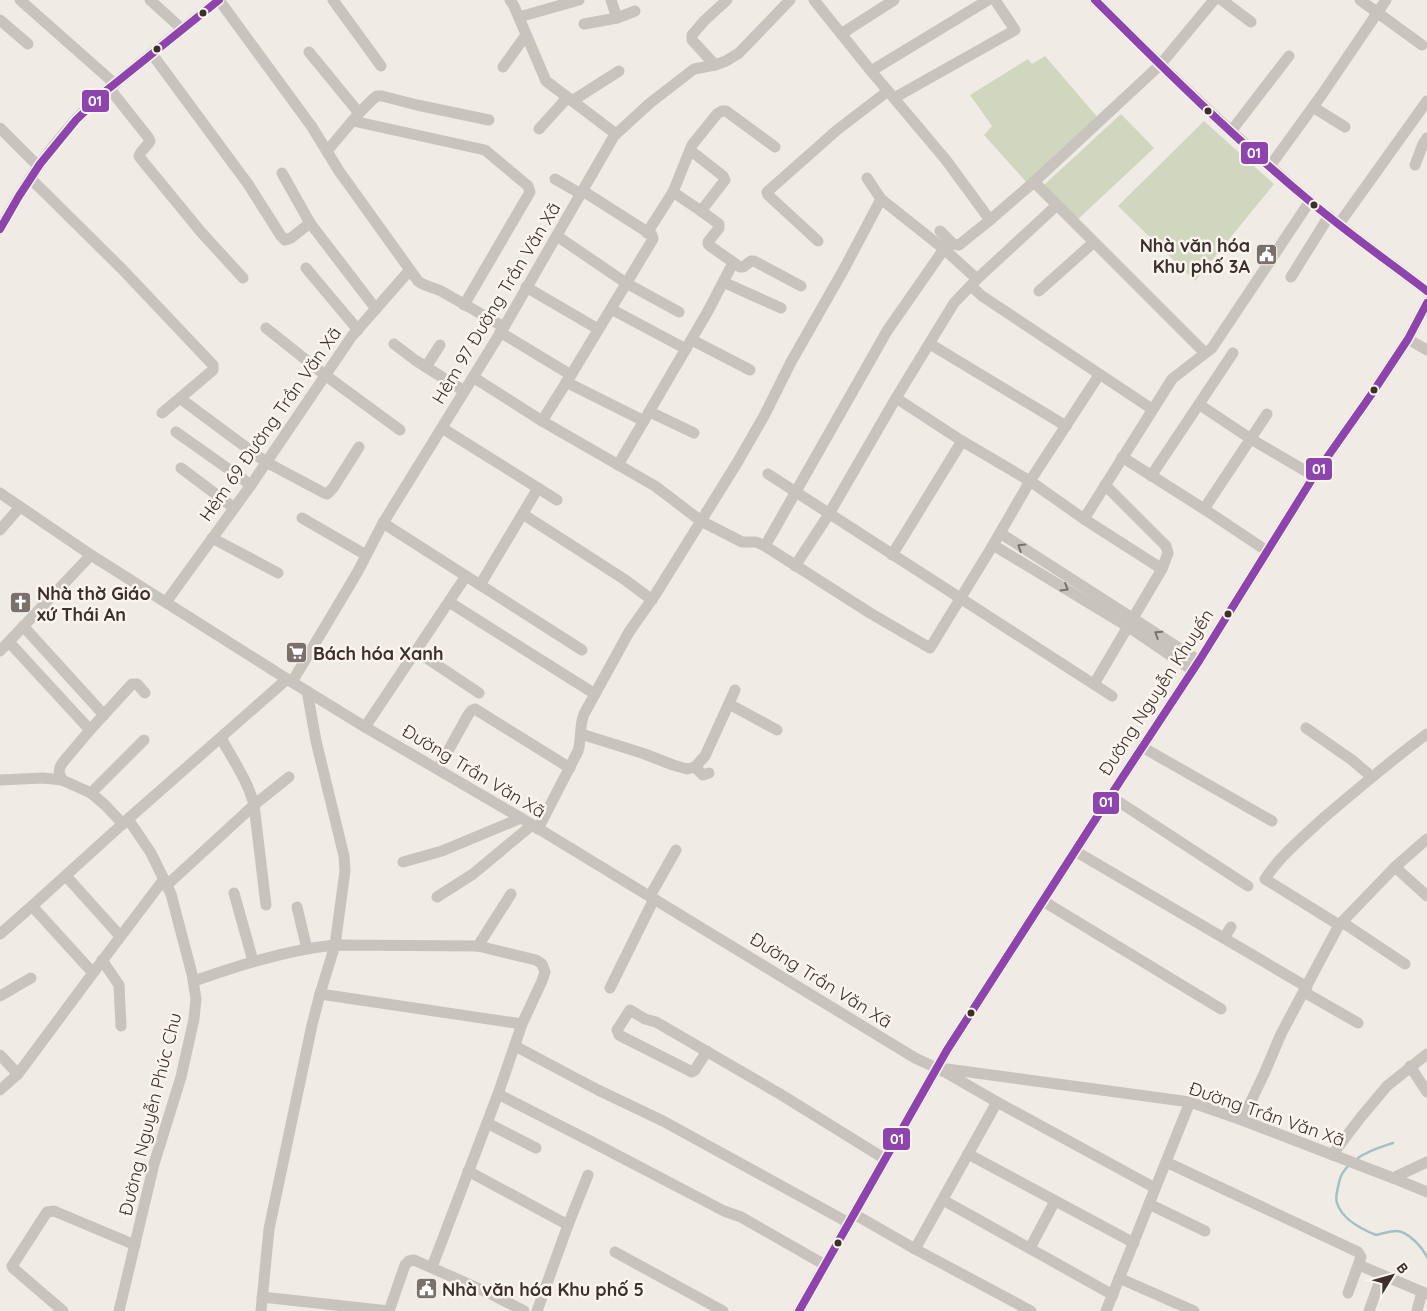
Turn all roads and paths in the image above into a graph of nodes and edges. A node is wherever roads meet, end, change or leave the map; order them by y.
1 (20, 0) edge
2 (150, 0) edge
3 (219, 0) edge
4 (333, 0) edge
5 (510, 0) edge
6 (579, 0) edge
7 (611, 0) edge
8 (727, 0) edge
9 (790, 0) edge
10 (814, 0) edge
11 (894, 0) edge
12 (988, 0) edge
13 (995, 0) edge
14 (1095, 0) edge
15 (1214, 0) edge
16 (1222, 0) edge
17 (1360, 0) edge
18 (1386, 0) edge
19 (204, 4) edge
20 (635, 11) dead end
21 (1377, 13) junction
22 (519, 17) junction
23 (617, 18) junction
24 (0, 20) edge
25 (1251, 22) dead end
26 (584, 24) dead end
27 (182, 29) junction
28 (841, 34) junction
29 (526, 35) junction
30 (28, 44) dead end
31 (1422, 46) dead end
32 (309, 52) dead end
33 (152, 54) junction
34 (1289, 56) dead end
35 (715, 65) junction
36 (1160, 65) junction
37 (381, 66) dead end
38 (503, 67) dead end
39 (619, 71) dead end
40 (871, 71) junction
41 (112, 86) junction
42 (891, 94) junction
43 (570, 99) junction
44 (1427, 101) edge
45 (1312, 107) junction
46 (356, 117) junction
47 (489, 120) dead end
48 (1345, 127) dead end
49 (0, 128) edge
50 (540, 129) dead end
51 (1232, 130) junction
52 (616, 134) junction
53 (1427, 138) edge
54 (775, 147) dead end
55 (690, 150) junction
56 (327, 151) junction
57 (1415, 165) dead end
58 (38, 166) junction
59 (1270, 166) junction
60 (282, 173) dead end
61 (30, 178) junction
62 (867, 178) dead end
63 (555, 179) dead end
64 (1034, 182) junction
65 (673, 192) junction
66 (582, 193) junction
67 (881, 199) junction
68 (1310, 201) junction
69 (1057, 205) junction
70 (701, 211) junction
71 (1329, 216) junction
72 (990, 220) junction
73 (310, 223) junction
74 (1339, 224) junction
75 (0, 229) edge
76 (940, 231) dead end
77 (648, 233) junction
78 (557, 236) junction
79 (818, 241) dead end
80 (1094, 242) junction
81 (944, 249) junction
82 (733, 263) junction
83 (306, 268) dead end
84 (409, 271) junction
85 (1291, 277) dead end
86 (243, 278) dead end
87 (724, 282) junction
88 (974, 282) junction
89 (626, 283) junction
90 (801, 286) dead end
91 (526, 287) junction
92 (1040, 291) dead end
93 (1427, 291) edge
94 (1427, 303) edge
95 (464, 305) junction
96 (781, 308) dead end
97 (376, 309) junction
98 (611, 309) junction
99 (679, 312) dead end
100 (266, 328) dead end
101 (598, 329) junction
102 (358, 330) junction
103 (502, 330) junction
104 (1408, 339) junction
105 (394, 344) dead end
106 (689, 344) junction
107 (930, 344) junction
108 (440, 345) dead end
109 (1427, 350) edge
110 (1205, 353) junction
111 (1233, 353) dead end
112 (426, 367) junction
113 (750, 370) dead end
114 (325, 375) junction
115 (1099, 375) junction
116 (473, 377) junction
117 (569, 379) junction
118 (464, 391) junction
119 (180, 398) junction
120 (896, 398) junction
121 (1200, 405) junction
122 (1152, 409) junction
123 (162, 413) dead end
124 (1267, 414) dead end
125 (647, 417) junction
126 (542, 421) junction
127 (1066, 426) junction
128 (442, 428) junction
129 (400, 430) dead end
130 (176, 432) dead end
131 (694, 434) dead end
132 (1251, 439) junction
133 (962, 440) junction
134 (359, 447) dead end
135 (1122, 457) junction
136 (266, 462) junction
137 (618, 465) junction
138 (181, 468) dead end
139 (768, 474) dead end
140 (1152, 476) junction
141 (1314, 476) junction
142 (1030, 481) junction
143 (251, 485) junction
144 (1105, 485) junction
145 (538, 488) junction
146 (0, 493) edge
147 (796, 493) junction
148 (556, 500) dead end
149 (20, 507) junction
150 (234, 508) junction
151 (1204, 509) junction
152 (523, 514) junction
153 (829, 514) junction
154 (302, 518) dead end
155 (1084, 519) junction
156 (701, 521) junction
157 (383, 523) junction
158 (0, 530) edge
159 (1000, 533) junction
160 (212, 538) junction
161 (993, 545) junction
162 (765, 546) junction
163 (1267, 551) junction
164 (91, 555) junction
165 (892, 555) junction
166 (366, 556) junction
167 (795, 566) junction
168 (1162, 569) junction
169 (278, 573) dead end
170 (466, 576) junction
171 (480, 585) junction
172 (960, 598) junction
173 (652, 600) junction
174 (166, 602) junction
175 (449, 602) junction
176 (1130, 622) junction
177 (23, 626) junction
178 (9, 642) junction
179 (416, 650) junction
180 (582, 650) dead end
181 (0, 652) edge
182 (1196, 666) junction
183 (290, 680) junction
184 (1094, 684) junction
185 (735, 690) dead end
186 (307, 691) junction
187 (479, 693) dead end
188 (146, 694) dead end
189 (595, 694) junction
190 (1112, 696) dead end
191 (729, 704) junction
192 (104, 714) junction
193 (365, 727) junction
194 (1306, 728) dead end
195 (90, 730) junction
196 (777, 730) dead end
197 (581, 734) junction
198 (1427, 734) edge
199 (221, 738) junction
200 (144, 740) dead end
201 (1142, 747) junction
202 (570, 768) junction
203 (438, 769) junction
204 (289, 777) dead end
205 (1372, 777) junction
206 (0, 780) edge
207 (62, 780) junction
208 (91, 793) junction
209 (1110, 796) junction
210 (254, 805) junction
211 (520, 818) junction
212 (1272, 821) dead end
213 (126, 822) junction
214 (535, 827) junction
215 (1427, 839) edge
216 (676, 850) dead end
217 (1075, 851) junction
218 (403, 862) dead end
219 (1395, 867) junction
220 (66, 876) junction
221 (166, 882) junction
222 (1248, 886) dead end
223 (234, 893) dead end
224 (511, 894) dead end
225 (1427, 896) edge
226 (652, 897) junction
227 (437, 898) dead end
228 (1043, 901) junction
229 (266, 905) dead end
230 (32, 906) junction
231 (296, 907) dead end
232 (1341, 924) junction
233 (1231, 927) dead end
234 (0, 934) edge
235 (120, 936) junction
236 (1224, 938) junction
237 (335, 945) junction
238 (478, 946) junction
239 (307, 949) junction
240 (102, 960) junction
241 (253, 961) junction
242 (1405, 964) dead end
243 (93, 973) junction
244 (31, 978) dead end
245 (194, 981) junction
246 (610, 988) dead end
247 (1305, 990) junction
248 (320, 994) junction
249 (0, 996) edge
250 (1220, 1009) dead end
251 (1358, 1023) dead end
252 (522, 1024) junction
253 (121, 1026) dead end
254 (515, 1046) junction
255 (707, 1051) junction
256 (1427, 1054) edge
257 (0, 1055) edge
258 (1410, 1066) junction
259 (939, 1068) junction
260 (18, 1074) junction
261 (0, 1090) edge
262 (1427, 1092) edge
263 (498, 1094) junction
264 (997, 1102) junction
265 (1190, 1102) junction
266 (1242, 1120) junction
267 (487, 1123) junction
268 (536, 1148) dead end
269 (968, 1154) junction
270 (1332, 1155) junction
271 (885, 1159) junction
272 (1166, 1162) junction
273 (1427, 1162) edge
274 (468, 1171) junction
275 (588, 1175) dead end
276 (1393, 1178) junction
277 (1156, 1188) junction
278 (1427, 1192) edge
279 (943, 1200) junction
280 (1055, 1201) junction
281 (1149, 1204) junction
282 (851, 1219) junction
283 (568, 1226) junction
284 (1205, 1231) dead end
285 (1134, 1243) junction
286 (135, 1245) junction
287 (1030, 1248) junction
288 (916, 1250) junction
289 (615, 1252) dead end
290 (825, 1265) junction
291 (1358, 1265) junction
292 (432, 1267) junction
293 (1382, 1275) junction
294 (1120, 1278) junction
295 (1348, 1292) dead end
296 (1425, 1293) edge
297 (1113, 1294) junction
298 (262, 1297) junction
299 (58, 1309) edge
300 (119, 1311) edge
301 (261, 1311) edge
302 (389, 1311) edge
303 (524, 1311) edge
304 (538, 1311) edge
305 (723, 1311) edge
306 (799, 1311) edge
307 (1031, 1311) edge
308 (1106, 1311) edge
309 (1194, 1311) edge
310 (1369, 1311) edge
311 (1417, 1311) edge

1 - 41 street
2 - 27 street
3 - 19 street
3 - 56 street
4 - 37 street
5 - 22 street
6 - 22 street
7 - 23 street
8 - 35 street
9 - 35 street, Hẻm 97 Đường Trần Văn Xã
10 - 28 street
11 - 28 street
12 - 40 street
13 - 42 street
14 - 36 street
15 - 36 street
16 - 25 street
17 - 21 street
18 - 21 street
19 - 27 street
20 - 23 street
21 - 31 street
21 - 45 street
22 - 29 street
23 - 26 street
24 - 30 street
27 - 33 street
28 - 40 street
29 - 38 street
29 - 43 street
32 - 46 street
33 - 41 street
33 - 73 street
34 - 51 street
35 - 52 street, Hẻm 97 Đường Trần Văn Xã
36 - 51 street
36 - 64 street
39 - 43 street
40 - 42 street
41 - 58 street
41 - 86 street
42 - 72 street
42 - 79 street
43 - 50 street
43 - 52 street
44 - 74 street
45 - 48 street
45 - 59 street
46 - 47 street
46 - 56 street
46 - 95 street
49 - 58 street
51 - 59 street
52 - 66 street, Hẻm 97 Đường Trần Văn Xã
53 - 57 street
54 - 55 street
55 - 65 street
55 - 70 street
56 - 84 street
58 - 61 street
59 - 68 street
60 - 73 street
61 - 75 street
61 - 119 street
62 - 67 street
63 - 66 street
64 - 69 street
64 - 72 street
65 - 70 street
65 - 77 street
66 - 77 street
66 - 78 street, Hẻm 97 Đường Trần Văn Xã
67 - 81 street
67 - 156 street
68 - 71 street
68 - 110 street
69 - 80 street
69 - 88 street
70 - 82 street
71 - 74 street
71 - 85 street
72 - 76 street
73 - 97 street
74 - 93 street
77 - 89 street
78 - 89 street
78 - 91 street, Hẻm 97 Đường Trần Văn Xã
80 - 92 street
80 - 110 street
81 - 88 street
81 - 147 street
82 - 87 street
82 - 90 street
83 - 102 street
84 - 95 street
84 - 97 street, Hẻm 69 Đường Trần Văn Xã
87 - 96 street
87 - 106 street
88 - 107 street
88 - 115 street
89 - 98 street
89 - 99 street
91 - 101 street
91 - 103 street, Hẻm 97 Đường Trần Văn Xã
94 - 104 street, Đường Nguyễn Khuyến
95 - 103 street
97 - 102 street, Hẻm 69 Đường Trần Văn Xã
98 - 101 street
98 - 106 street
100 - 114 street
101 - 117 street
102 - 114 street, Hẻm 69 Đường Trần Văn Xã
103 - 116 street, Hẻm 97 Đường Trần Văn Xã
103 - 117 street
104 - 109 street
104 - 141 street, Đường Nguyễn Khuyến
105 - 112 street
106 - 113 street
106 - 125 street
107 - 120 street
107 - 127 street
108 - 112 street
110 - 122 street
111 - 121 street
112 - 118 street
114 - 129 street
114 - 136 street, Hẻm 69 Đường Trần Văn Xã
115 - 122 street
115 - 127 street
116 - 118 street, Hẻm 97 Đường Trần Văn Xã
116 - 126 street
117 - 125 street
117 - 126 street
118 - 128 street, Hẻm 97 Đường Trần Văn Xã
119 - 123 street
119 - 136 street
120 - 133 street
120 - 153 street
121 - 132 street
121 - 140 street
122 - 135 street
124 - 132 street
125 - 131 street
125 - 137 street
126 - 137 street
127 - 142 street
128 - 145 street
128 - 157 street, Hẻm 97 Đường Trần Văn Xã
130 - 143 street
132 - 141 street
132 - 151 street
133 - 142 street
133 - 165 street
134 - 136 street
135 - 140 street
135 - 144 street
136 - 143 street, Hẻm 69 Đường Trần Văn Xã
137 - 156 street
138 - 150 street
139 - 147 street
140 - 151 street
141 - 163 street, Đường Nguyễn Khuyến
142 - 155 street
142 - 159 street
143 - 150 street, Hẻm 69 Đường Trần Văn Xã
144 - 155 street
144 - 168 street
145 - 148 street
145 - 152 street
146 - 149 street, Đường Trần Văn Xã
147 - 153 street
147 - 162 street
149 - 158 street
149 - 164 street, Đường Trần Văn Xã
150 - 160 street, Hẻm 69 Đường Trần Văn Xã
151 - 163 street
152 - 171 street
152 - 173 street
153 - 165 street
153 - 167 street
154 - 166 street
155 - 168 street
156 - 162 street
156 - 173 street
157 - 166 street, Hẻm 97 Đường Trần Văn Xã
157 - 170 street
159 - 161 street
176 -> 159 street
160 - 169 street
160 - 174 street, Hẻm 69 Đường Trần Văn Xã
161 - 172 street
161 -> 176 street
162 - 167 street
163 - 182 street, Đường Nguyễn Khuyến
164 - 174 street, Đường Trần Văn Xã
164 - 177 street
165 - 172 street
166 - 183 street, Hẻm 97 Đường Trần Văn Xã
167 - 172 street
168 - 176 street
170 - 171 street
170 - 175 street
171 - 180 street
172 - 184 street
173 - 189 street
174 - 183 street, Đường Trần Văn Xã
175 - 179 street
175 - 189 street
176 - 182 street
176 - 184 street
177 - 178 street
177 - 192 street
178 - 181 street
178 - 195 street
179 - 187 street
179 - 193 street
182 - 201 street, Đường Nguyễn Khuyến
183 - 186 street, Đường Trần Văn Xã
183 - 199 street
184 - 190 street
185 - 191 street
186 - 193 street, Đường Trần Văn Xã
186 - 237 street
188 - 192 street
189 - 197 street
191 - 196 street
191 - 197 street
192 - 195 street
193 - 203 street, Đường Trần Văn Xã
194 - 205 street
195 - 207 street
197 - 202 street
198 - 205 street
199 - 210 street
199 - 213 street
200 - 208 street
201 - 209 street, Đường Nguyễn Khuyến
201 - 212 street
202 - 203 street
202 - 214 street
203 - 211 street, Đường Trần Văn Xã
204 - 210 street
205 - 232 street
206 - 207 street
207 - 208 street, Đường Nguyễn Phúc Chu
208 - 213 street, Đường Nguyễn Phúc Chu
209 - 217 street, Đường Nguyễn Khuyến
209 - 222 street
210 - 221 street
210 - 229 street
211 - 214 street, Đường Trần Văn Xã
211 - 218 street
213 - 220 street
213 - 221 street, Đường Nguyễn Phúc Chu
214 - 226 street, Đường Trần Văn Xã
214 - 227 street
215 - 219 street
216 - 226 street
217 - 228 street, Đường Nguyễn Khuyến
217 - 236 street
219 - 225 street
219 - 232 street
220 - 230 street
220 - 235 street
221 - 235 street
221 - 245 street, Đường Nguyễn Phúc Chu
223 - 241 street
224 - 238 street
226 - 246 street
226 - 259 street, Đường Trần Văn Xã
228 - 250 street
228 - 259 street, Đường Nguyễn Khuyến
230 - 234 street
230 - 243 street
231 - 239 street
232 - 242 street
232 - 247 street
233 - 236 street
235 - 240 street
236 - 247 street
237 - 238 street
237 - 239 street
237 - 248 street
238 - 252 street
239 - 241 street
240 - 243 street
240 - 253 street
241 - 245 street
243 - 260 street
244 - 249 street
245 - 286 street, Đường Nguyễn Phúc Chu
247 - 251 street
247 - 266 street
248 - 252 street
248 - 298 street
252 - 254 street
254 - 263 street
254 - 282 street
255 - 255 street
255 - 271 street
256 - 258 street
257 - 260 street
258 - 262 street
258 - 270 street
259 - 264 street
259 - 265 street, Đường Trần Văn Xã
259 - 271 street, Đường Nguyễn Khuyến
260 - 261 street
263 - 267 street
263 - 290 street
264 - 269 street
264 - 277 street
265 - 266 street, Đường Trần Văn Xã
265 - 272 street
266 - 270 street, Đường Trần Văn Xã
267 - 268 street
267 - 274 street
269 - 279 street
269 - 280 street
270 - 276 street, Đường Trần Văn Xã
271 - 282 street, Đường Nguyễn Khuyến
272 - 277 street
272 - 291 street
273 - 276 street
274 - 283 street
274 - 292 street
275 - 283 street
276 - 278 street, Đường Trần Văn Xã
277 - 281 street
279 - 287 street
279 - 288 street
280 - 285 street
280 - 287 street
281 - 284 street
281 - 285 street
282 - 288 street
282 - 290 street, Đường Nguyễn Khuyến
283 - 304 street
285 - 294 street
286 - 299 street
286 - 300 street, Đường Nguyễn Phúc Chu
287 - 297 street
288 - 307 street
289 - 305 street
290 - 306 street, Đường Nguyễn Khuyến
291 - 293 street
291 - 295 street
292 - 302 street
292 - 303 street
293 - 296 street
293 - 310 street
294 - 297 street
294 - 309 street
296 - 311 street
297 - 308 street
298 - 301 street
298 - 302 street

